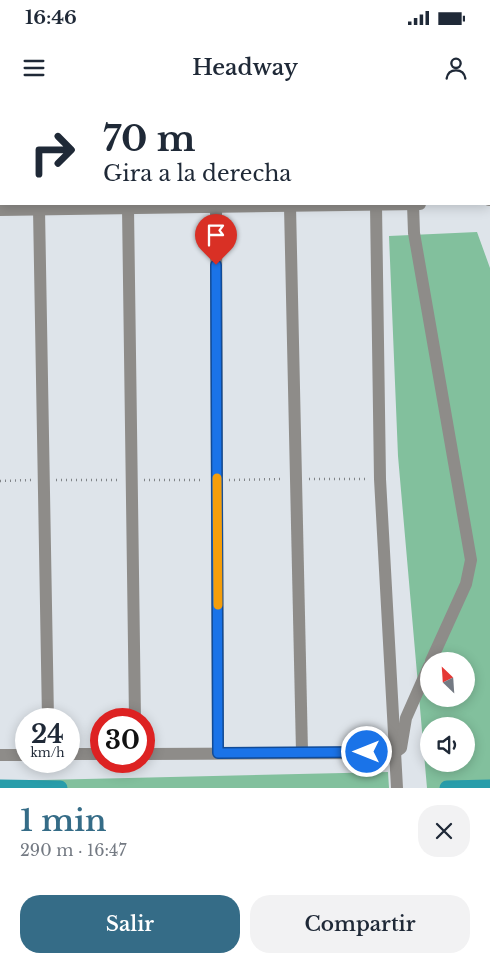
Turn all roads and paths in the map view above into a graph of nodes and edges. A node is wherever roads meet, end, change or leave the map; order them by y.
1 (376, 205) edge
2 (413, 205) edge
3 (290, 206) junction
4 (216, 207) junction
5 (128, 208) junction
6 (39, 209) junction
7 (0, 210) edge
8 (380, 479) junction
9 (0, 480) edge
10 (44, 480) junction
11 (132, 480) junction
12 (217, 480) junction
13 (296, 480) junction
14 (435, 652) edge
15 (420, 686) edge
16 (48, 708) edge
17 (135, 708) edge
18 (302, 752) junction
19 (218, 753) junction
20 (394, 753) junction
21 (155, 754) edge
22 (0, 755) edge
23 (15, 755) edge
24 (397, 788) edge

1 - 3 street
1 - 8 street
2 - 14 street
3 - 4 street
3 - 13 street
4 - 5 street
4 - 12 street
5 - 6 street
5 - 11 street
6 - 7 street
6 - 10 street
8 - 13 path
8 - 20 street
9 - 10 path
10 - 11 path
10 - 16 street
11 - 12 path
11 - 17 street
12 - 13 path
12 - 19 street
13 - 18 street
15 - 20 street
18 - 19 street
18 - 20 street
19 - 21 street
20 - 24 street
22 - 23 street

